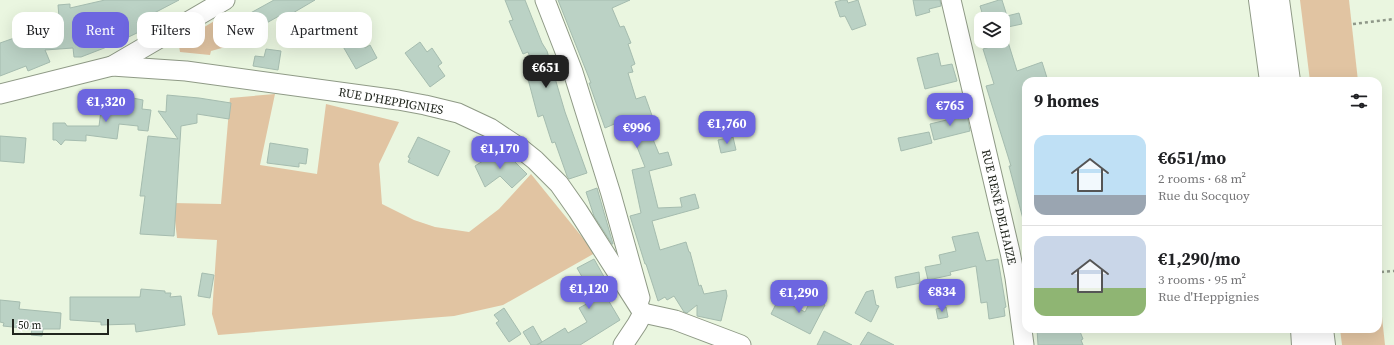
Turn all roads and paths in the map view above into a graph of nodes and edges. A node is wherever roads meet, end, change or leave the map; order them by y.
1 (225, 0) edge
2 (545, 0) edge
3 (951, 0) edge
4 (1260, 0) edge
5 (1278, 0) edge
6 (1394, 19) edge
7 (1352, 24) dead end
8 (112, 66) junction
9 (1270, 77) edge
10 (1288, 77) edge
11 (0, 94) edge
12 (1394, 271) edge
13 (1382, 272) edge
14 (643, 313) junction
15 (1022, 330) edge
16 (1022, 333) edge
17 (1302, 333) edge
18 (1322, 333) edge
19 (623, 345) edge
20 (741, 345) edge
21 (1024, 345) edge
22 (1304, 345) edge
23 (1324, 345) edge

1 - 8 street
2 - 14 street
3 - 15 street, RUE RENÉ DELHAIZE
4 - 9 highway
5 - 10 highway
6 - 7 path
8 - 11 street
8 - 14 street, RUE D'HEPPIGNIES
12 - 13 path
14 - 19 street
14 - 20 street
16 - 21 street, RUE RENÉ DELHAIZE
17 - 22 highway
18 - 23 highway

